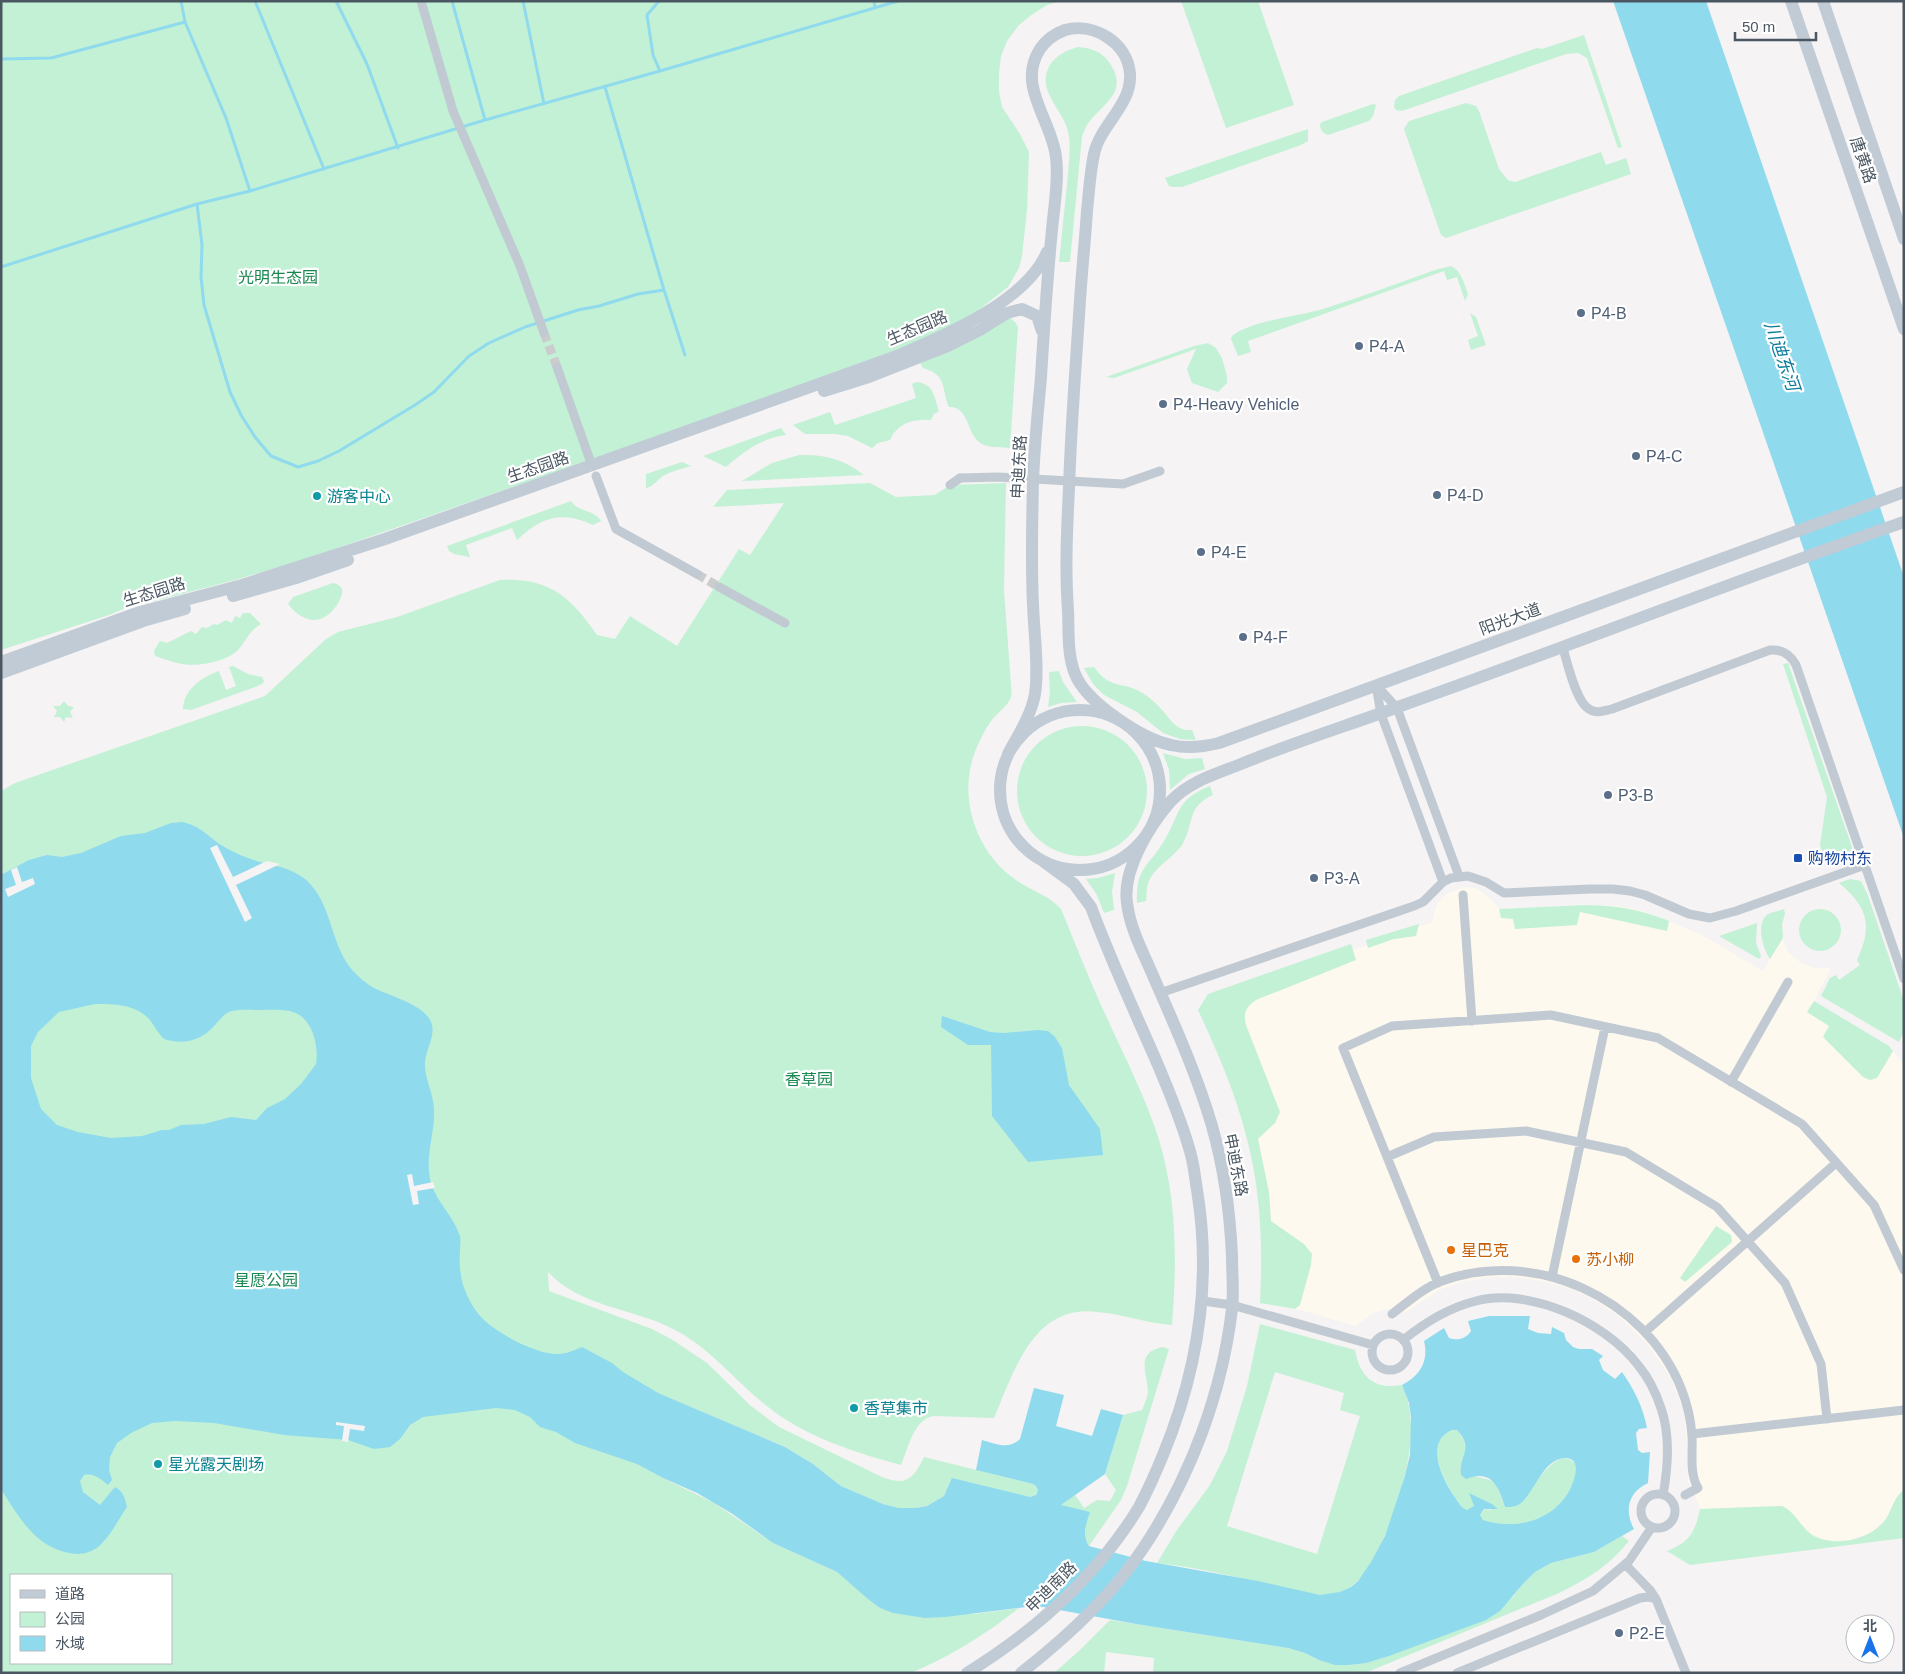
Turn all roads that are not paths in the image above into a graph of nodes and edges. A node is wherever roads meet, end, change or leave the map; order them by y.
1 (421, 1) edge
2 (1791, 1) edge
3 (1823, 1) edge
4 (1904, 238) edge
5 (1050, 243) junction
6 (1904, 329) edge
7 (544, 333) tunnel mouth
8 (1043, 340) junction
9 (557, 367) tunnel mouth
10 (590, 460) dead end
11 (1160, 471) dead end
12 (596, 476) dead end
13 (950, 485) dead end
14 (1904, 492) edge
15 (1901, 523) edge
16 (697, 574) tunnel mouth
17 (718, 587) tunnel mouth
18 (785, 623) dead end
19 (1563, 648) junction
20 (1, 662) edge
21 (1, 673) edge
22 (1376, 685) junction
23 (1397, 708) junction
24 (1381, 714) junction
25 (1127, 725) junction
26 (1008, 754) junction
27 (1152, 828) junction
28 (1044, 862) junction
29 (1865, 865) junction
30 (1459, 876) junction
31 (1443, 882) junction
32 (1463, 895) dead end
33 (1904, 979) edge
34 (1788, 982) dead end
35 (1160, 993) junction
36 (1472, 1021) junction
37 (1605, 1027) junction
38 (1731, 1082) junction
39 (1580, 1142) junction
40 (1387, 1157) junction
41 (1836, 1162) junction
42 (1747, 1241) junction
43 (1904, 1270) edge
44 (1552, 1277) junction
45 (1438, 1283) junction
46 (1202, 1301) junction
47 (1232, 1305) junction
48 (1392, 1314) dead end
49 (1645, 1332) junction
50 (1404, 1340) junction
51 (1373, 1345) junction
52 (1904, 1410) edge
53 (1827, 1419) junction
54 (1692, 1434) junction
55 (1663, 1494) junction
56 (1685, 1495) dead end
57 (1652, 1527) junction
58 (1625, 1564) junction
59 (1656, 1599) junction
60 (967, 1673) edge
61 (1021, 1673) edge
62 (1400, 1673) edge
63 (1457, 1673) edge
64 (1686, 1673) edge

1 - 7 street
2 - 6 street, 唐黄路
3 - 4 street, 唐黄路
5 - 8 street, 申迪东路
5 - 20 street, 生态园路
5 - 25 street, 申迪东路
8 - 21 street, 生态园路
8 - 26 street, 申迪东路
9 - 10 street
11 - 13 street, bridge
12 - 16 street
14 - 22 street, 阳光大道
15 - 19 street
17 - 18 street
19 - 23 street
19 - 29 street
22 - 23 street
22 - 24 street
22 - 25 street, 阳光大道
23 - 24 street
23 - 30 street
24 - 27 street
24 - 31 street
25 - 26 street
25 - 27 street
26 - 28 street
27 - 28 street
27 - 35 street, 申迪东路
28 - 46 street
29 - 30 street
29 - 33 street
30 - 31 street
31 - 35 street
32 - 36 street
34 - 38 street
35 - 47 street, 申迪东路
36 - 37 street
36 - 40 street
37 - 38 street
37 - 39 street
38 - 41 street
39 - 40 street
39 - 42 street
39 - 44 street
40 - 45 street
41 - 42 street
41 - 43 street
42 - 49 street
42 - 53 street
44 - 45 street
44 - 49 street
45 - 48 street
46 - 47 street
46 - 60 street, 申迪南路
47 - 51 street
47 - 61 street, 申迪东路
49 - 54 street
50 - 51 street
50 - 51 street
50 - 55 street
52 - 53 street
53 - 54 street
54 - 56 street
55 - 57 street
55 - 57 street
57 - 58 street
58 - 59 street
58 - 62 street
59 - 63 street
59 - 64 street

